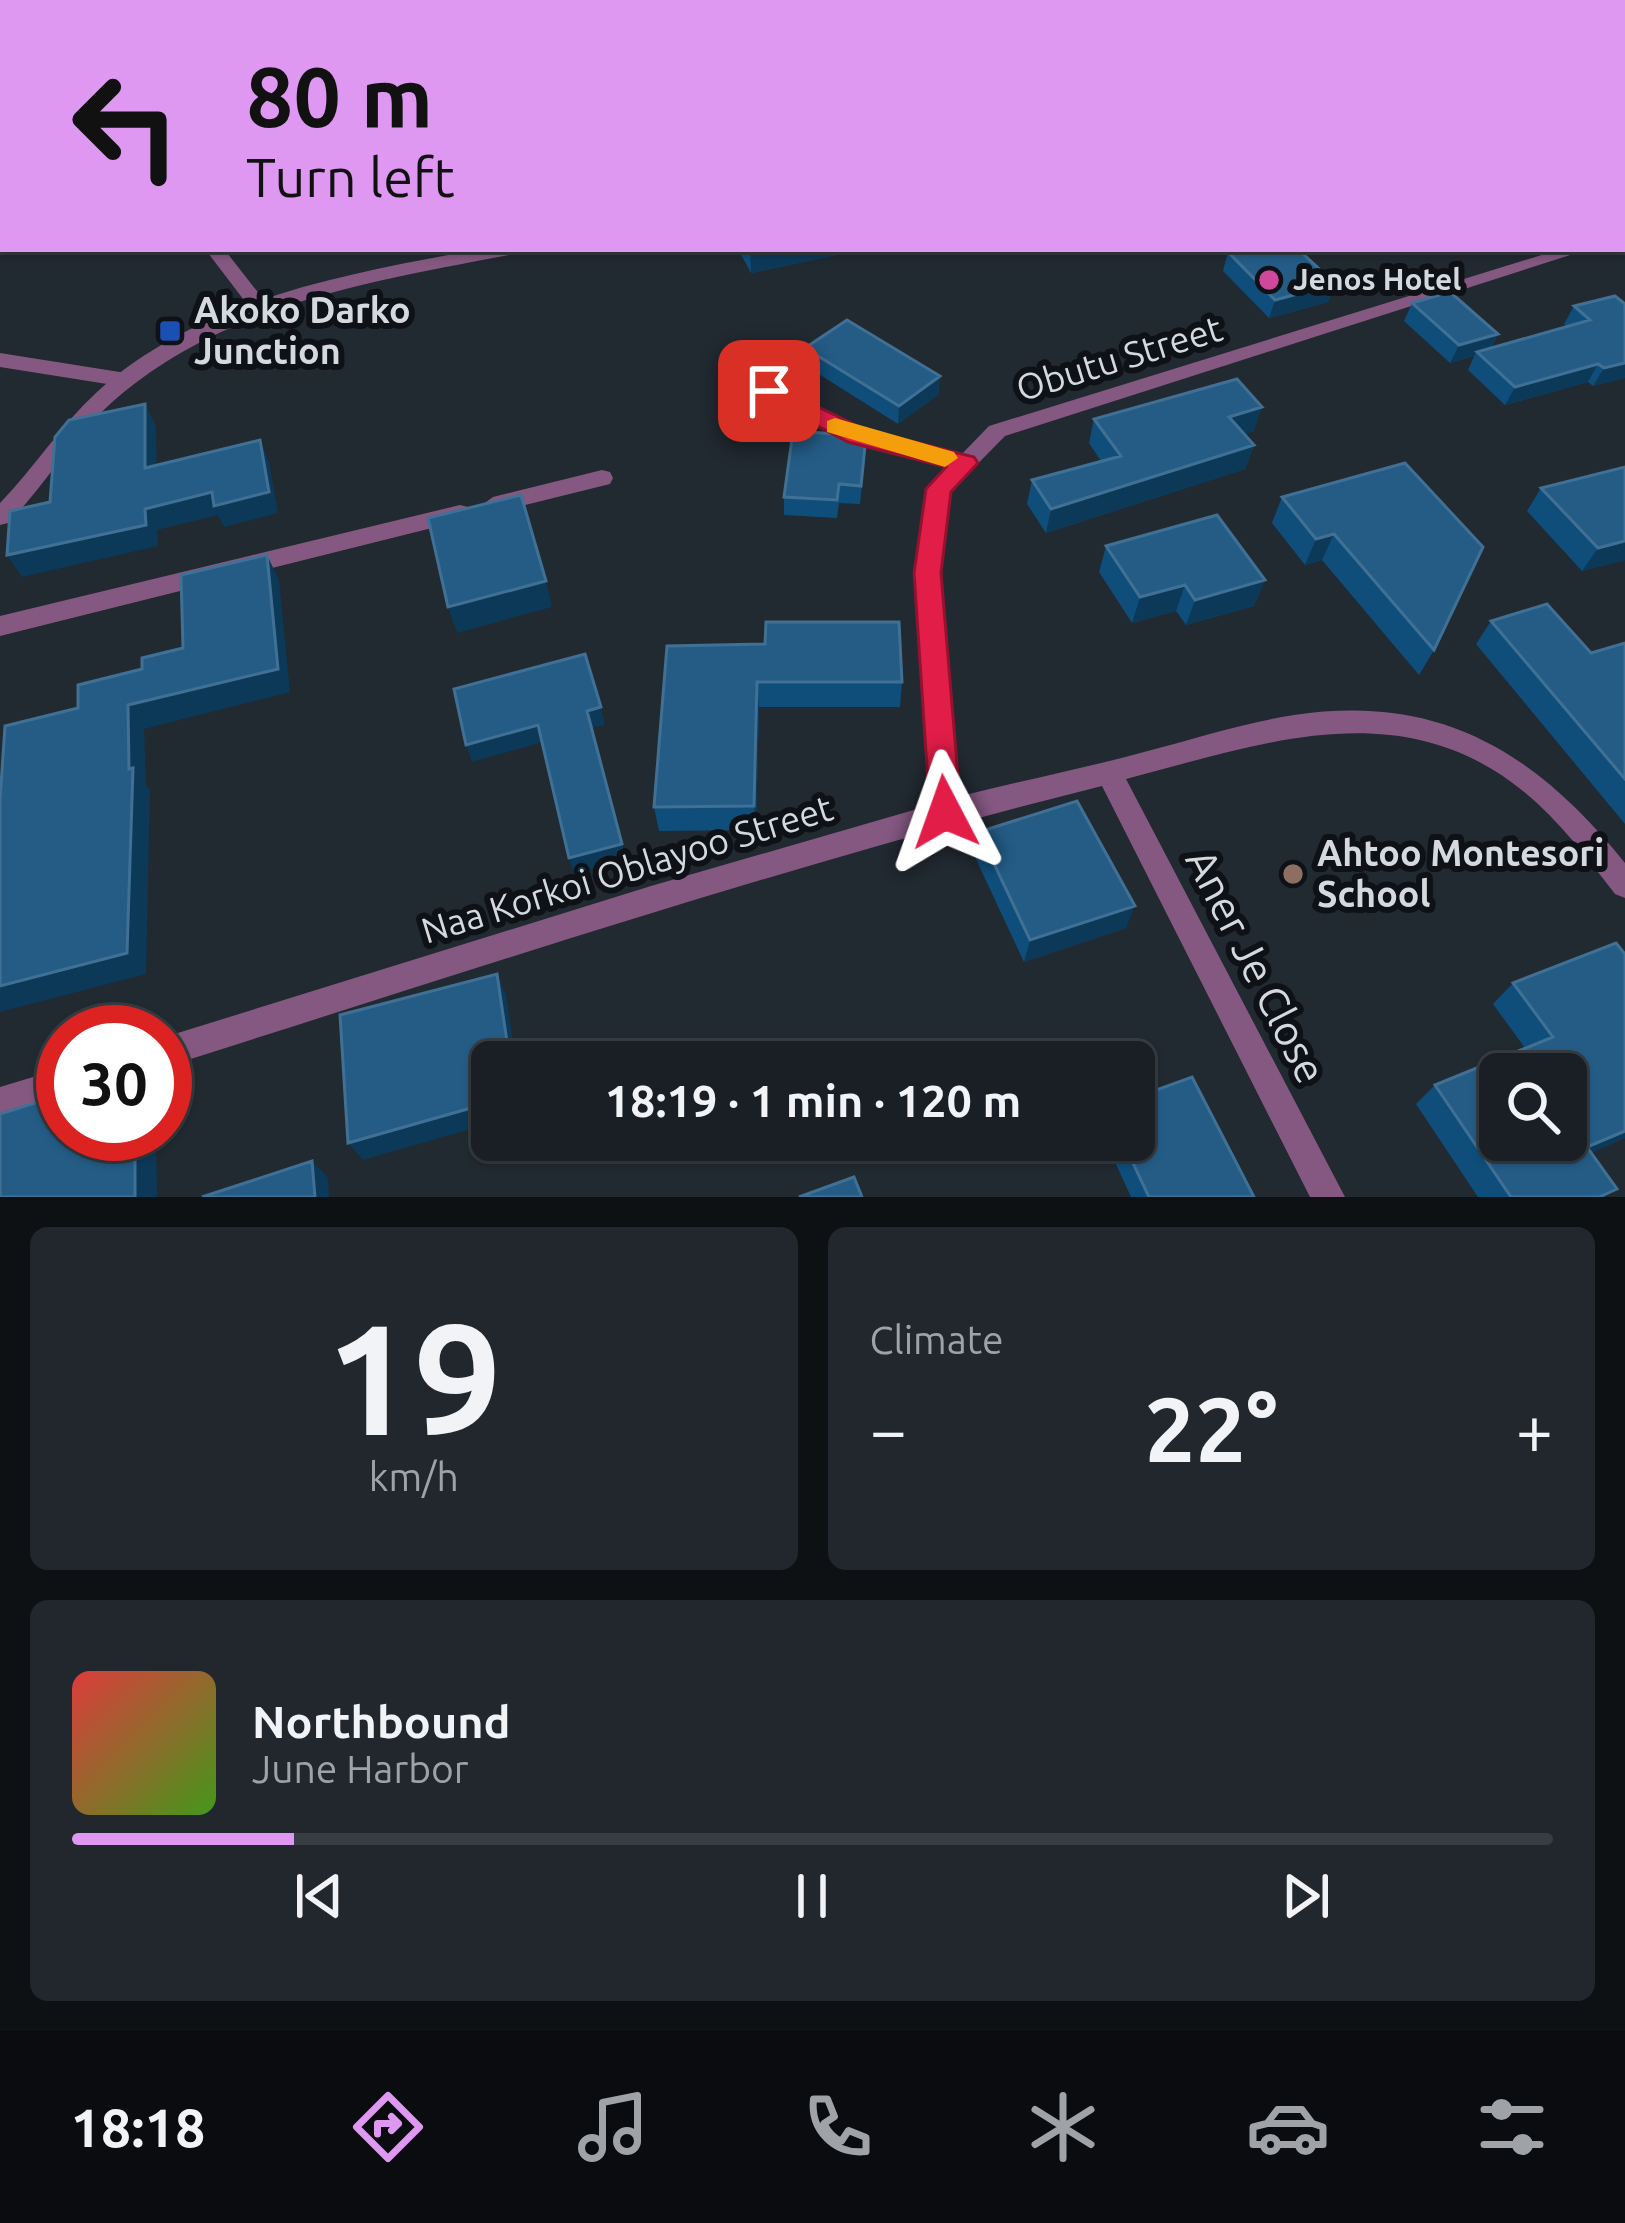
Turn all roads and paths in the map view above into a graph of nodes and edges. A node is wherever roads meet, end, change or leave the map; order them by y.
1 (216, 252) edge
2 (494, 252) edge
3 (1570, 252) edge
4 (260, 308) junction
5 (0, 360) edge
6 (733, 371) dead end
7 (126, 380) junction
8 (965, 463) junction
9 (602, 478) dead end
10 (1, 519) edge
11 (0, 626) edge
12 (1109, 773) junction
13 (945, 812) junction
14 (1625, 885) edge
15 (192, 1044) edge
16 (36, 1092) edge
17 (0, 1103) edge
18 (1328, 1197) edge

1 - 4 street
2 - 4 street
3 - 8 street, Obutu Street
4 - 7 street
5 - 7 street
6 - 8 lane
7 - 10 street
8 - 13 street, Obutu Street
9 - 11 street
12 - 13 street, Naa Korkoi Oblayoo Street
12 - 14 street, Naa Korkoi Oblayoo Street
12 - 18 street, Aner Je Close
13 - 15 street, Naa Korkoi Oblayoo Street
16 - 17 street

